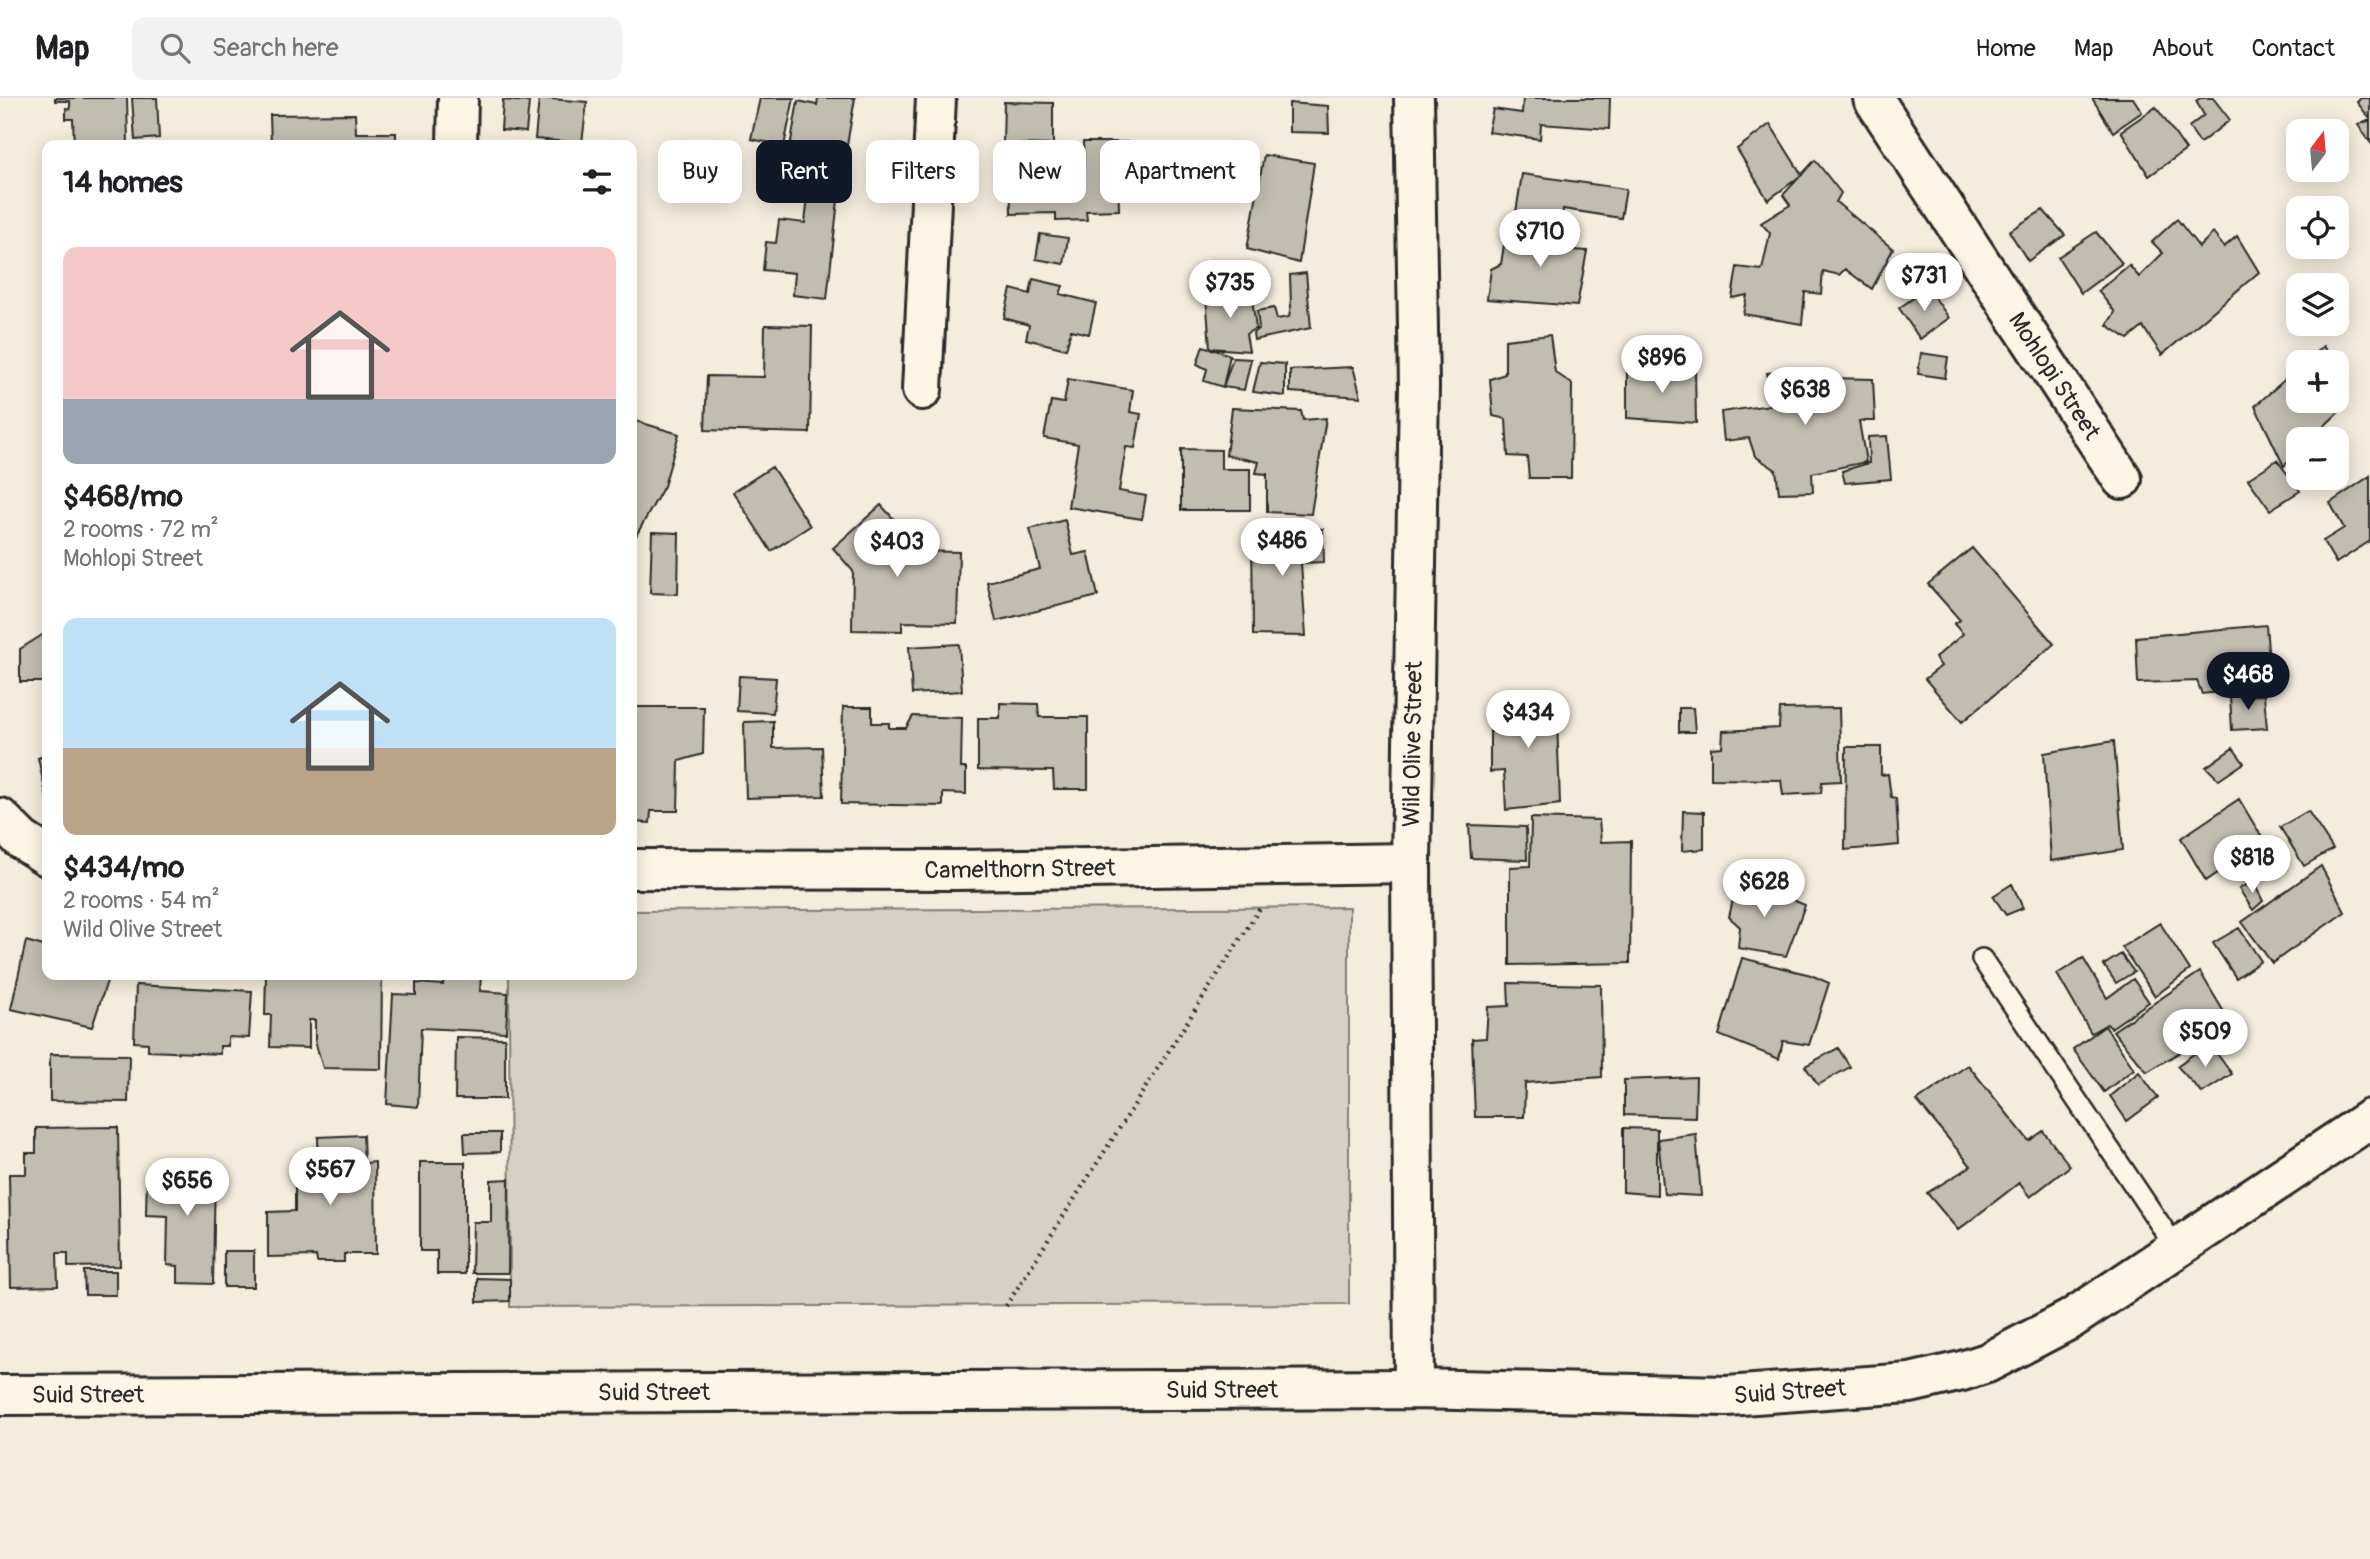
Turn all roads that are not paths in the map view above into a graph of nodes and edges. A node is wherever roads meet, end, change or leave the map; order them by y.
1 (458, 98) edge
2 (936, 98) edge
3 (1414, 98) edge
4 (1873, 98) edge
5 (457, 140) edge
6 (922, 390) dead end
7 (2122, 479) dead end
8 (3, 822) edge
9 (42, 853) edge
10 (1410, 863) junction
11 (637, 869) edge
12 (1982, 959) dead end
13 (2370, 1119) edge
14 (2176, 1248) junction
15 (1414, 1389) junction
16 (0, 1395) edge

1 - 5 street
2 - 6 street
3 - 10 street, Wild Olive Street
4 - 7 street, Mohlopi Street
8 - 9 street
10 - 11 street, Camelthorn Street
10 - 15 street, Wild Olive Street
12 - 14 lane
13 - 14 street, Suid Street
14 - 15 street, Suid Street
15 - 16 street, Suid Street

